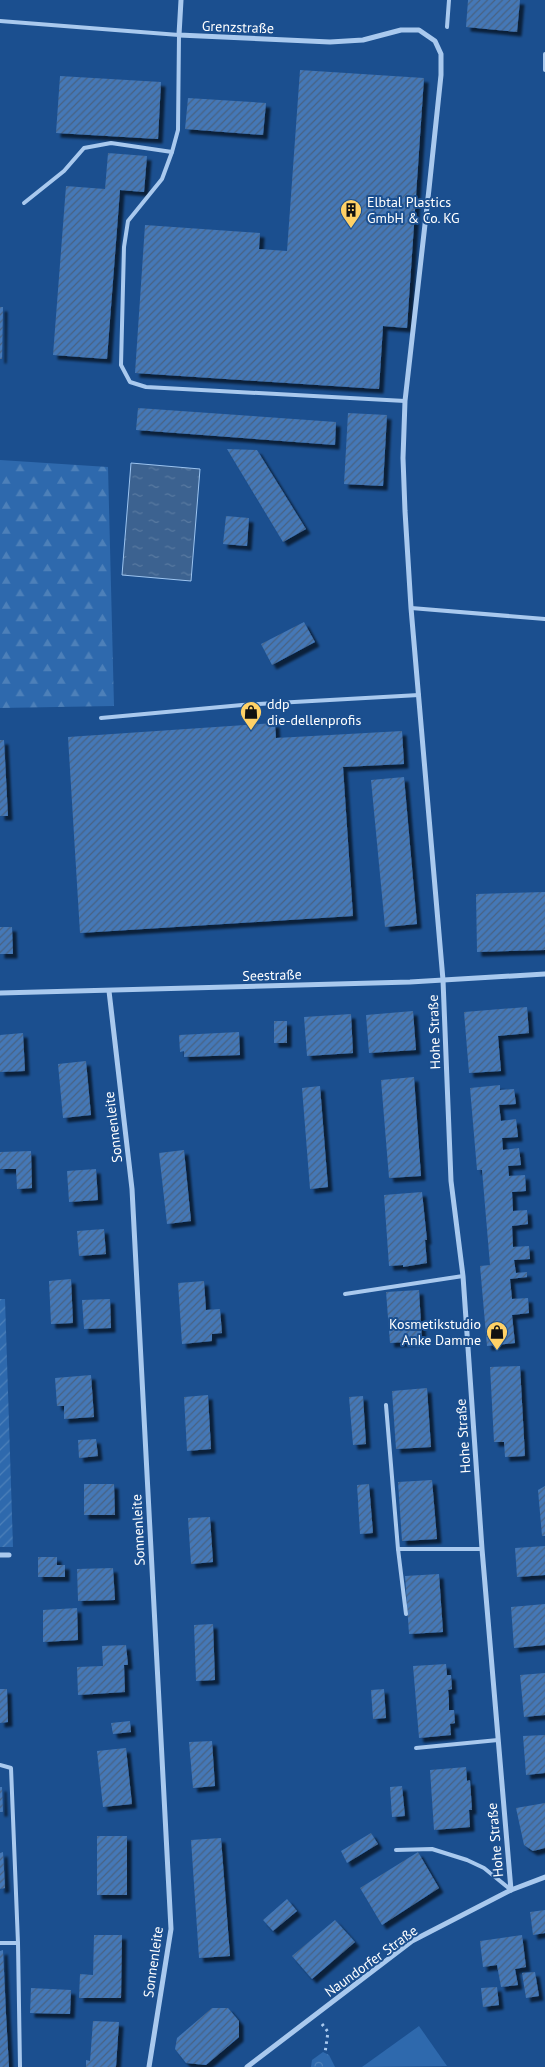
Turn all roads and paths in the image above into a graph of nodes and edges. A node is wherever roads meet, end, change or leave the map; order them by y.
1 (181, 0) edge
2 (449, 0) edge
3 (0, 21) edge
4 (447, 27) dead end
5 (179, 35) junction
6 (545, 54) edge
7 (545, 70) edge
8 (172, 152) junction
9 (24, 203) dead end
10 (405, 401) junction
11 (411, 608) junction
12 (545, 618) edge
13 (419, 695) junction
14 (102, 718) dead end
15 (545, 974) edge
16 (443, 980) junction
17 (109, 991) junction
18 (0, 993) edge
19 (464, 1276) junction
20 (345, 1294) dead end
21 (386, 1405) dead end
22 (398, 1549) junction
23 (482, 1549) junction
24 (0, 1555) edge
25 (9, 1555) dead end
26 (406, 1614) dead end
27 (498, 1740) junction
28 (416, 1748) dead end
29 (0, 1765) edge
30 (396, 1850) dead end
31 (545, 1877) edge
32 (511, 1890) junction
33 (18, 1942) junction
34 (0, 1943) edge
35 (316, 2015) junction
36 (325, 2053) dead end
37 (20, 2067) edge
38 (149, 2067) edge
39 (247, 2067) edge

1 - 5 street
2 - 4 lane
3 - 5 lane, Grenzstraße
5 - 8 lane
5 - 10 street, Grenzstraße
6 - 7 lane
8 - 9 lane
8 - 10 lane
10 - 11 street, Grenzstraße
11 - 12 lane
11 - 13 street, Hohe Straße
13 - 14 lane
13 - 16 street, Hohe Straße
15 - 16 street, Seestraße
16 - 17 street, Seestraße
16 - 19 street, Hohe Straße
17 - 18 street, Seestraße
17 - 38 street, Sonnenleite
19 - 20 lane
19 - 23 street, Hohe Straße
21 - 22 lane
22 - 23 lane
22 - 26 lane
23 - 27 street, Hohe Straße
24 - 25 street
27 - 28 lane
27 - 32 street, Hohe Straße
29 - 33 lane
30 - 32 lane
31 - 32 street, Naundorfer Straße
32 - 35 street, Naundorfer Straße
33 - 34 lane
33 - 37 lane
35 - 36 path
35 - 39 street, Naundorfer Straße

